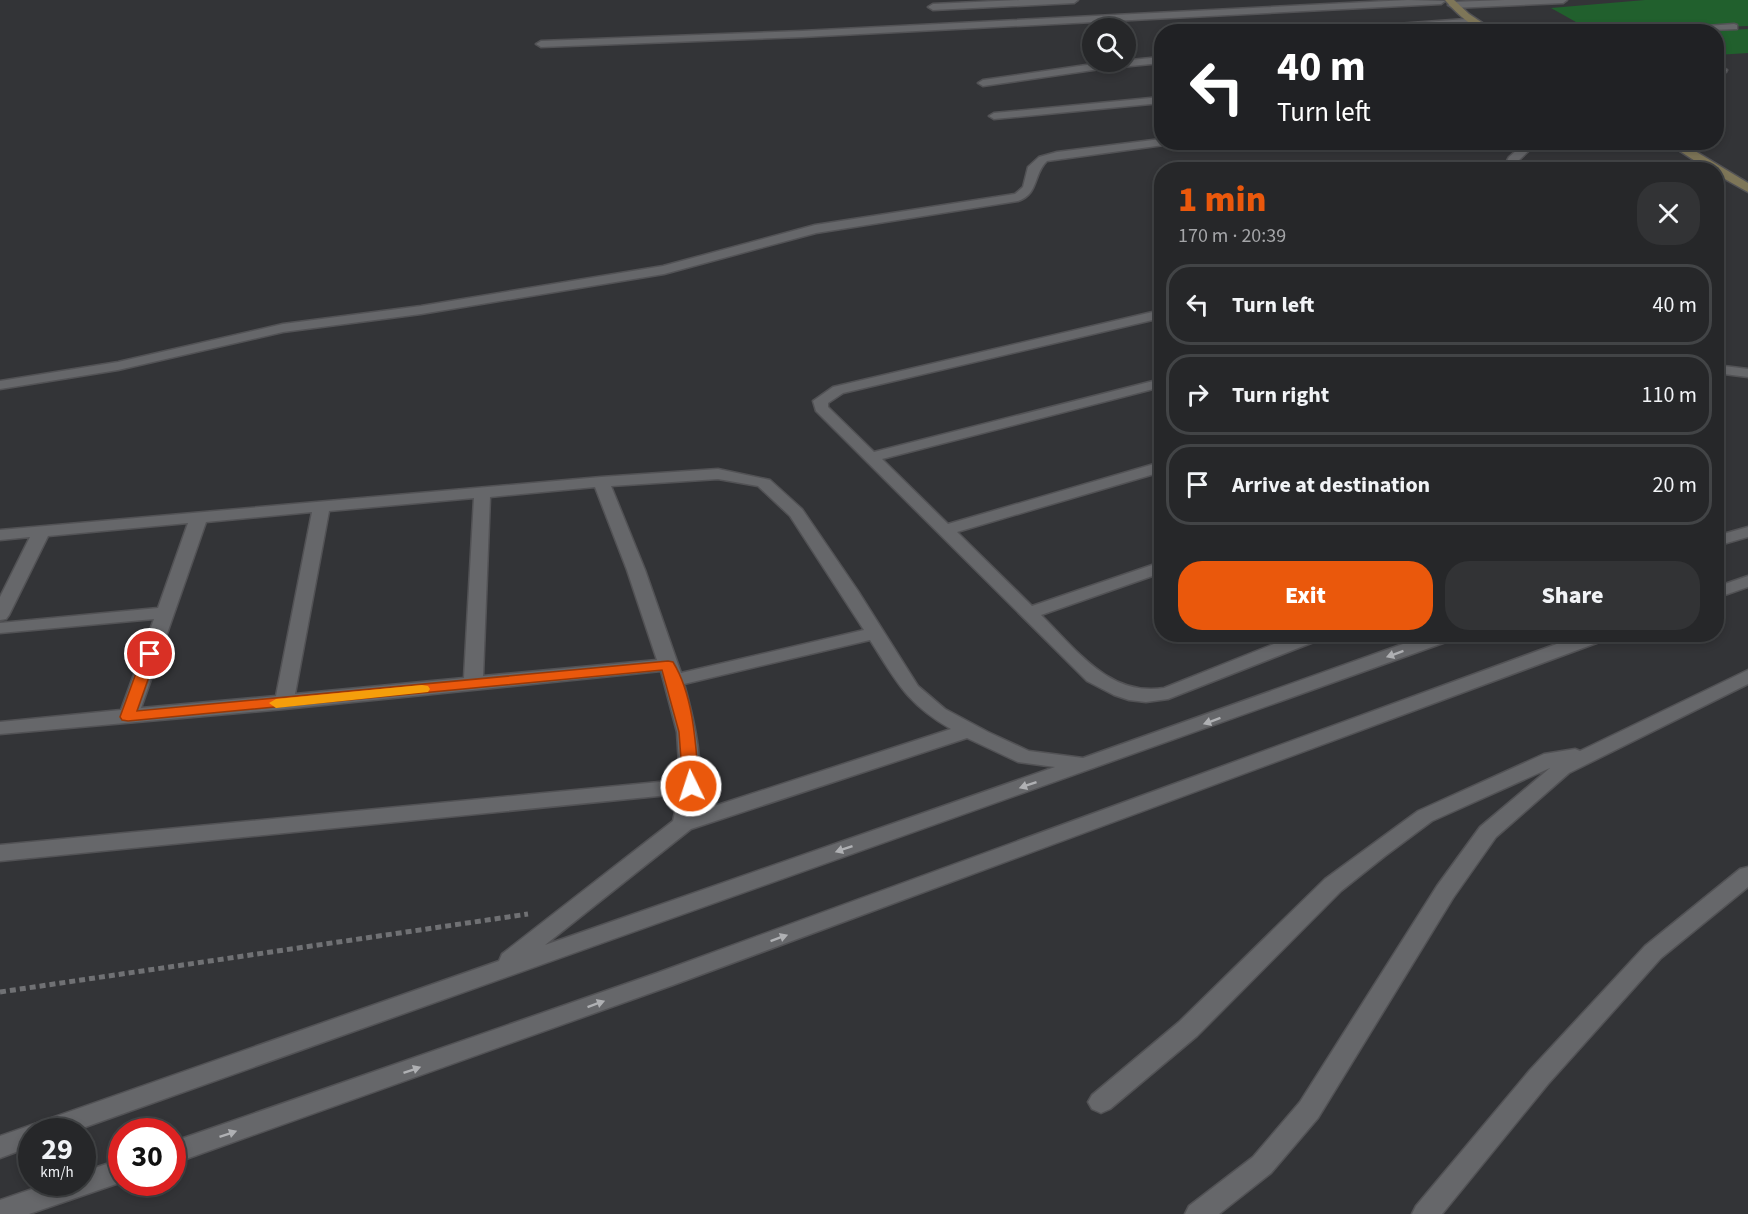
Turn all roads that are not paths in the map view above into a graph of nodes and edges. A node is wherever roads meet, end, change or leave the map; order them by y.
1 (1074, 0) edge
2 (1563, 0) edge
3 (1445, 1) edge
4 (933, 7) dead end
5 (1466, 22) junction
6 (1439, 24) edge
7 (1469, 24) edge
8 (1479, 24) edge
9 (1734, 27) dead end
10 (1724, 28) edge
11 (540, 44) dead end
12 (1154, 61) edge
13 (983, 83) dead end
14 (1154, 101) edge
15 (994, 116) dead end
16 (1154, 143) edge
17 (1524, 150) edge
18 (1684, 150) edge
19 (1707, 150) edge
20 (1512, 162) edge
21 (1704, 162) edge
22 (1724, 174) edge
23 (1748, 174) edge
24 (1748, 188) edge
25 (1154, 316) edge
26 (1724, 370) edge
27 (1748, 373) edge
28 (0, 385) edge
29 (1154, 385) edge
30 (873, 457) junction
31 (1154, 469) edge
32 (601, 482) junction
33 (482, 492) junction
34 (321, 507) junction
35 (199, 517) junction
36 (946, 530) junction
37 (42, 531) junction
38 (1748, 532) edge
39 (0, 535) edge
40 (1724, 539) edge
41 (1154, 569) edge
42 (1748, 581) edge
43 (1724, 590) edge
44 (165, 613) junction
45 (1029, 613) junction
46 (0, 615) edge
47 (0, 628) edge
48 (876, 633) junction
49 (1297, 642) edge
50 (1428, 642) edge
51 (1581, 642) edge
52 (671, 673) junction
53 (1748, 676) edge
54 (473, 684) junction
55 (284, 703) junction
56 (128, 717) junction
57 (0, 728) edge
58 (969, 730) junction
59 (1589, 755) junction
60 (1087, 764) junction
61 (691, 786) junction
62 (683, 824) junction
63 (0, 853) edge
64 (1748, 875) edge
65 (500, 968) junction
66 (1101, 1102) dead end
67 (79, 1118) edge
68 (18, 1140) edge
69 (0, 1146) edge
70 (186, 1148) edge
71 (108, 1175) edge
72 (0, 1212) edge
73 (1199, 1214) edge
74 (1426, 1214) edge

1 - 4 street
2 - 3 street
3 - 5 street
3 - 8 street
3 - 11 street
5 - 6 street
5 - 7 street
9 - 10 street
12 - 13 street
14 - 15 street
16 - 28 street
17 - 20 street
18 - 21 street
19 - 23 street
22 - 24 street
25 - 30 street
26 - 27 street
29 - 30 street
30 - 36 street
31 - 36 street
32 - 33 street
32 - 48 street
32 - 52 street
33 - 34 street
33 - 54 street
34 - 35 street
34 - 55 street
35 - 37 street
35 - 44 street
36 - 45 street
37 - 39 street
37 - 46 street
38 - 40 street
41 - 45 street
42 - 43 street
44 - 47 street
44 - 56 street
45 - 49 street
48 - 52 street
48 - 58 street
50 -> 60 street
70 -> 51 street
52 - 54 street
52 - 61 street
53 - 59 street
54 - 55 street
55 - 56 street
56 - 57 street
58 - 60 street
58 - 62 street
59 - 66 street
59 - 73 street
60 -> 65 street
61 - 62 street
61 - 63 street
62 - 65 street
64 - 74 street
65 - 67 street
68 - 69 street
71 - 72 street

